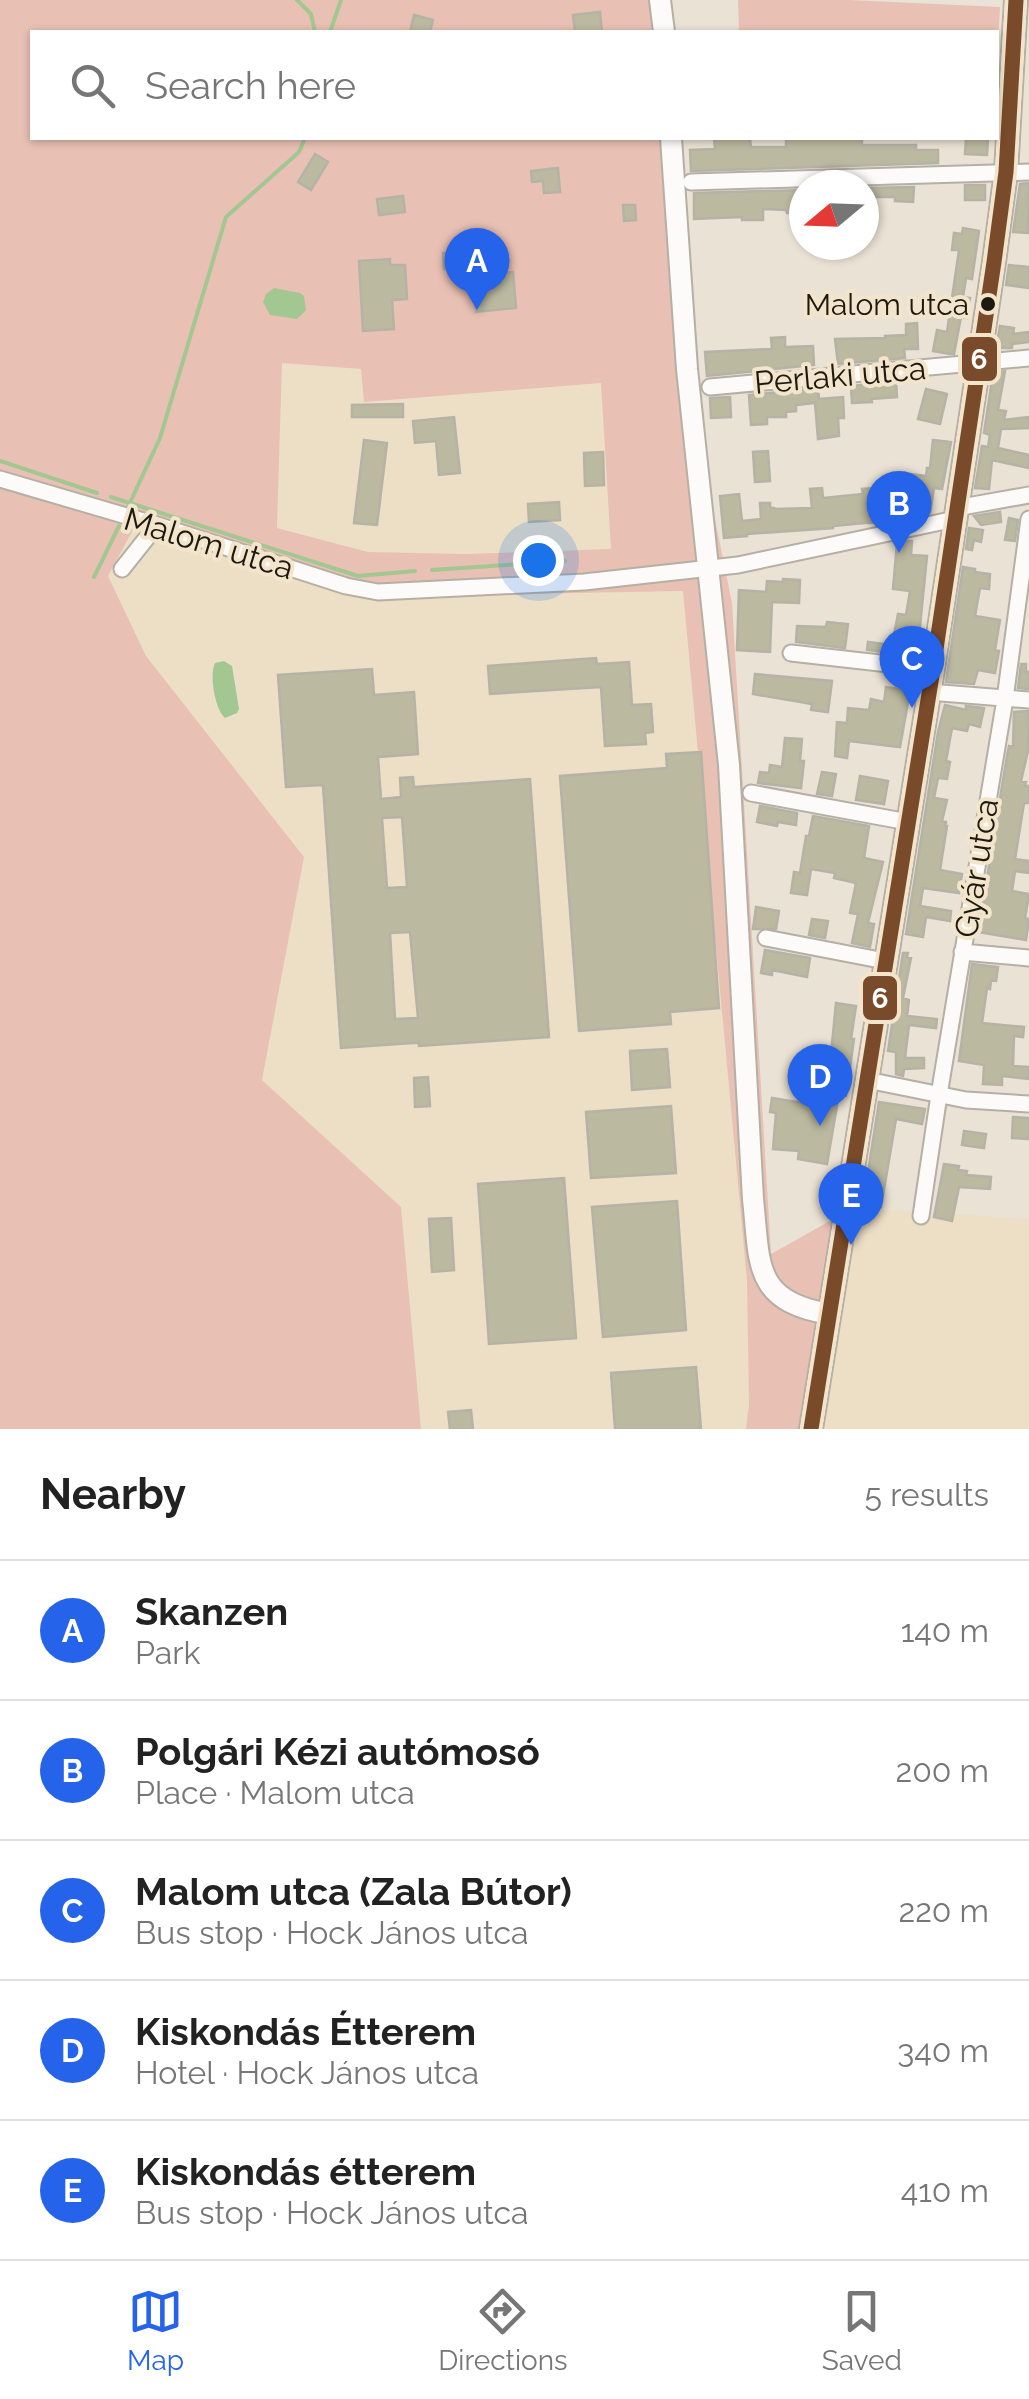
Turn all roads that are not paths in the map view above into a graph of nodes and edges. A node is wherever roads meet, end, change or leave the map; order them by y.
1 (660, 0) edge
2 (1016, 4) edge
3 (664, 30) edge
4 (671, 140) edge
5 (1018, 172) edge
6 (691, 182) dead end
7 (1029, 358) edge
8 (977, 363) junction
9 (710, 386) dead end
10 (0, 479) edge
11 (1029, 494) edge
12 (956, 514) junction
13 (1029, 519) edge
14 (157, 525) junction
15 (122, 569) dead end
16 (709, 569) junction
17 (792, 653) dead end
18 (931, 681) junction
19 (1004, 699) junction
20 (1029, 700) edge
21 (751, 793) dead end
22 (908, 822) junction
23 (766, 938) dead end
24 (962, 952) junction
25 (1029, 958) edge
26 (885, 961) junction
27 (867, 1080) junction
28 (939, 1094) junction
29 (1029, 1104) edge
30 (921, 1216) dead end
31 (830, 1314) junction
32 (811, 1429) edge

1 - 3 street
2 - 5 main road
4 - 16 street
5 - 6 street
5 - 8 main road
7 - 8 street, Perlaki utca
8 - 9 street, Perlaki utca
8 - 12 main road
10 - 14 street, Malom utca
11 - 12 street, Malom utca
12 - 16 street, Malom utca
12 - 18 main road
13 - 19 street, Gyár utca
14 - 15 street
14 - 16 street, Malom utca
16 - 31 street
17 - 18 street
18 - 19 street
18 - 22 main road
19 - 20 street
19 - 24 street, Gyár utca
21 - 22 street
22 - 26 main road
23 - 26 street
24 - 25 street
24 - 28 street, Gyár utca
26 - 27 main road
27 - 28 street
27 - 31 main road
28 - 29 street
28 - 30 street, Gyár utca
31 - 32 main road

